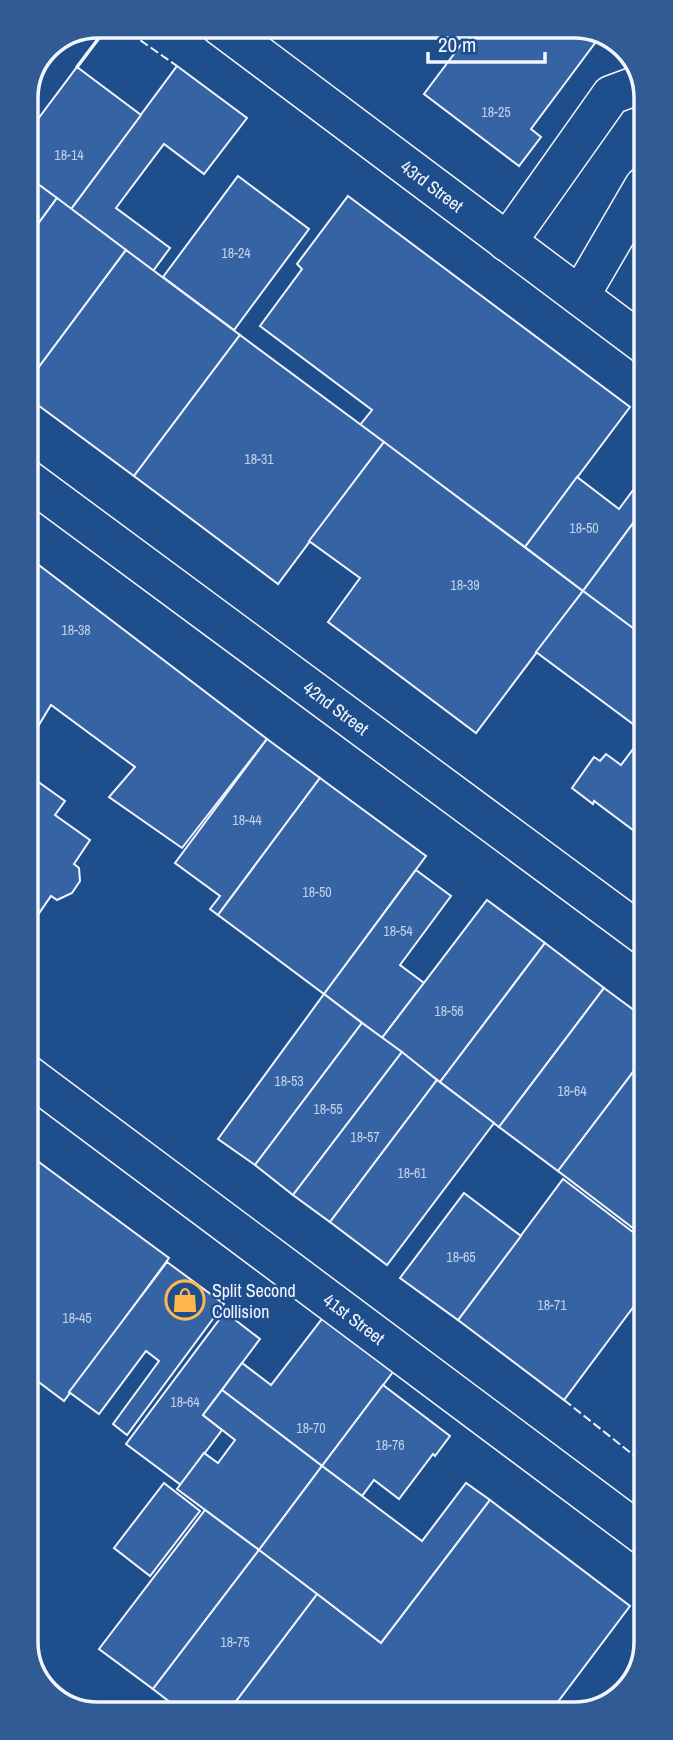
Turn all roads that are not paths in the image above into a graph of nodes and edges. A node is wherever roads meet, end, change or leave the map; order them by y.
1 (237, 39) edge
2 (633, 89) edge
3 (634, 203) edge
4 (507, 242) junction
5 (580, 296) junction
6 (634, 337) edge
7 (39, 488) edge
8 (634, 928) edge
9 (38, 1083) edge
10 (634, 1528) edge

1 - 4 street, 43rd Street
2 - 4 street
3 - 5 street
4 - 5 street, 43rd Street
5 - 6 street, 43rd Street
7 - 8 street, 42nd Street
9 - 10 street, 41st Street

